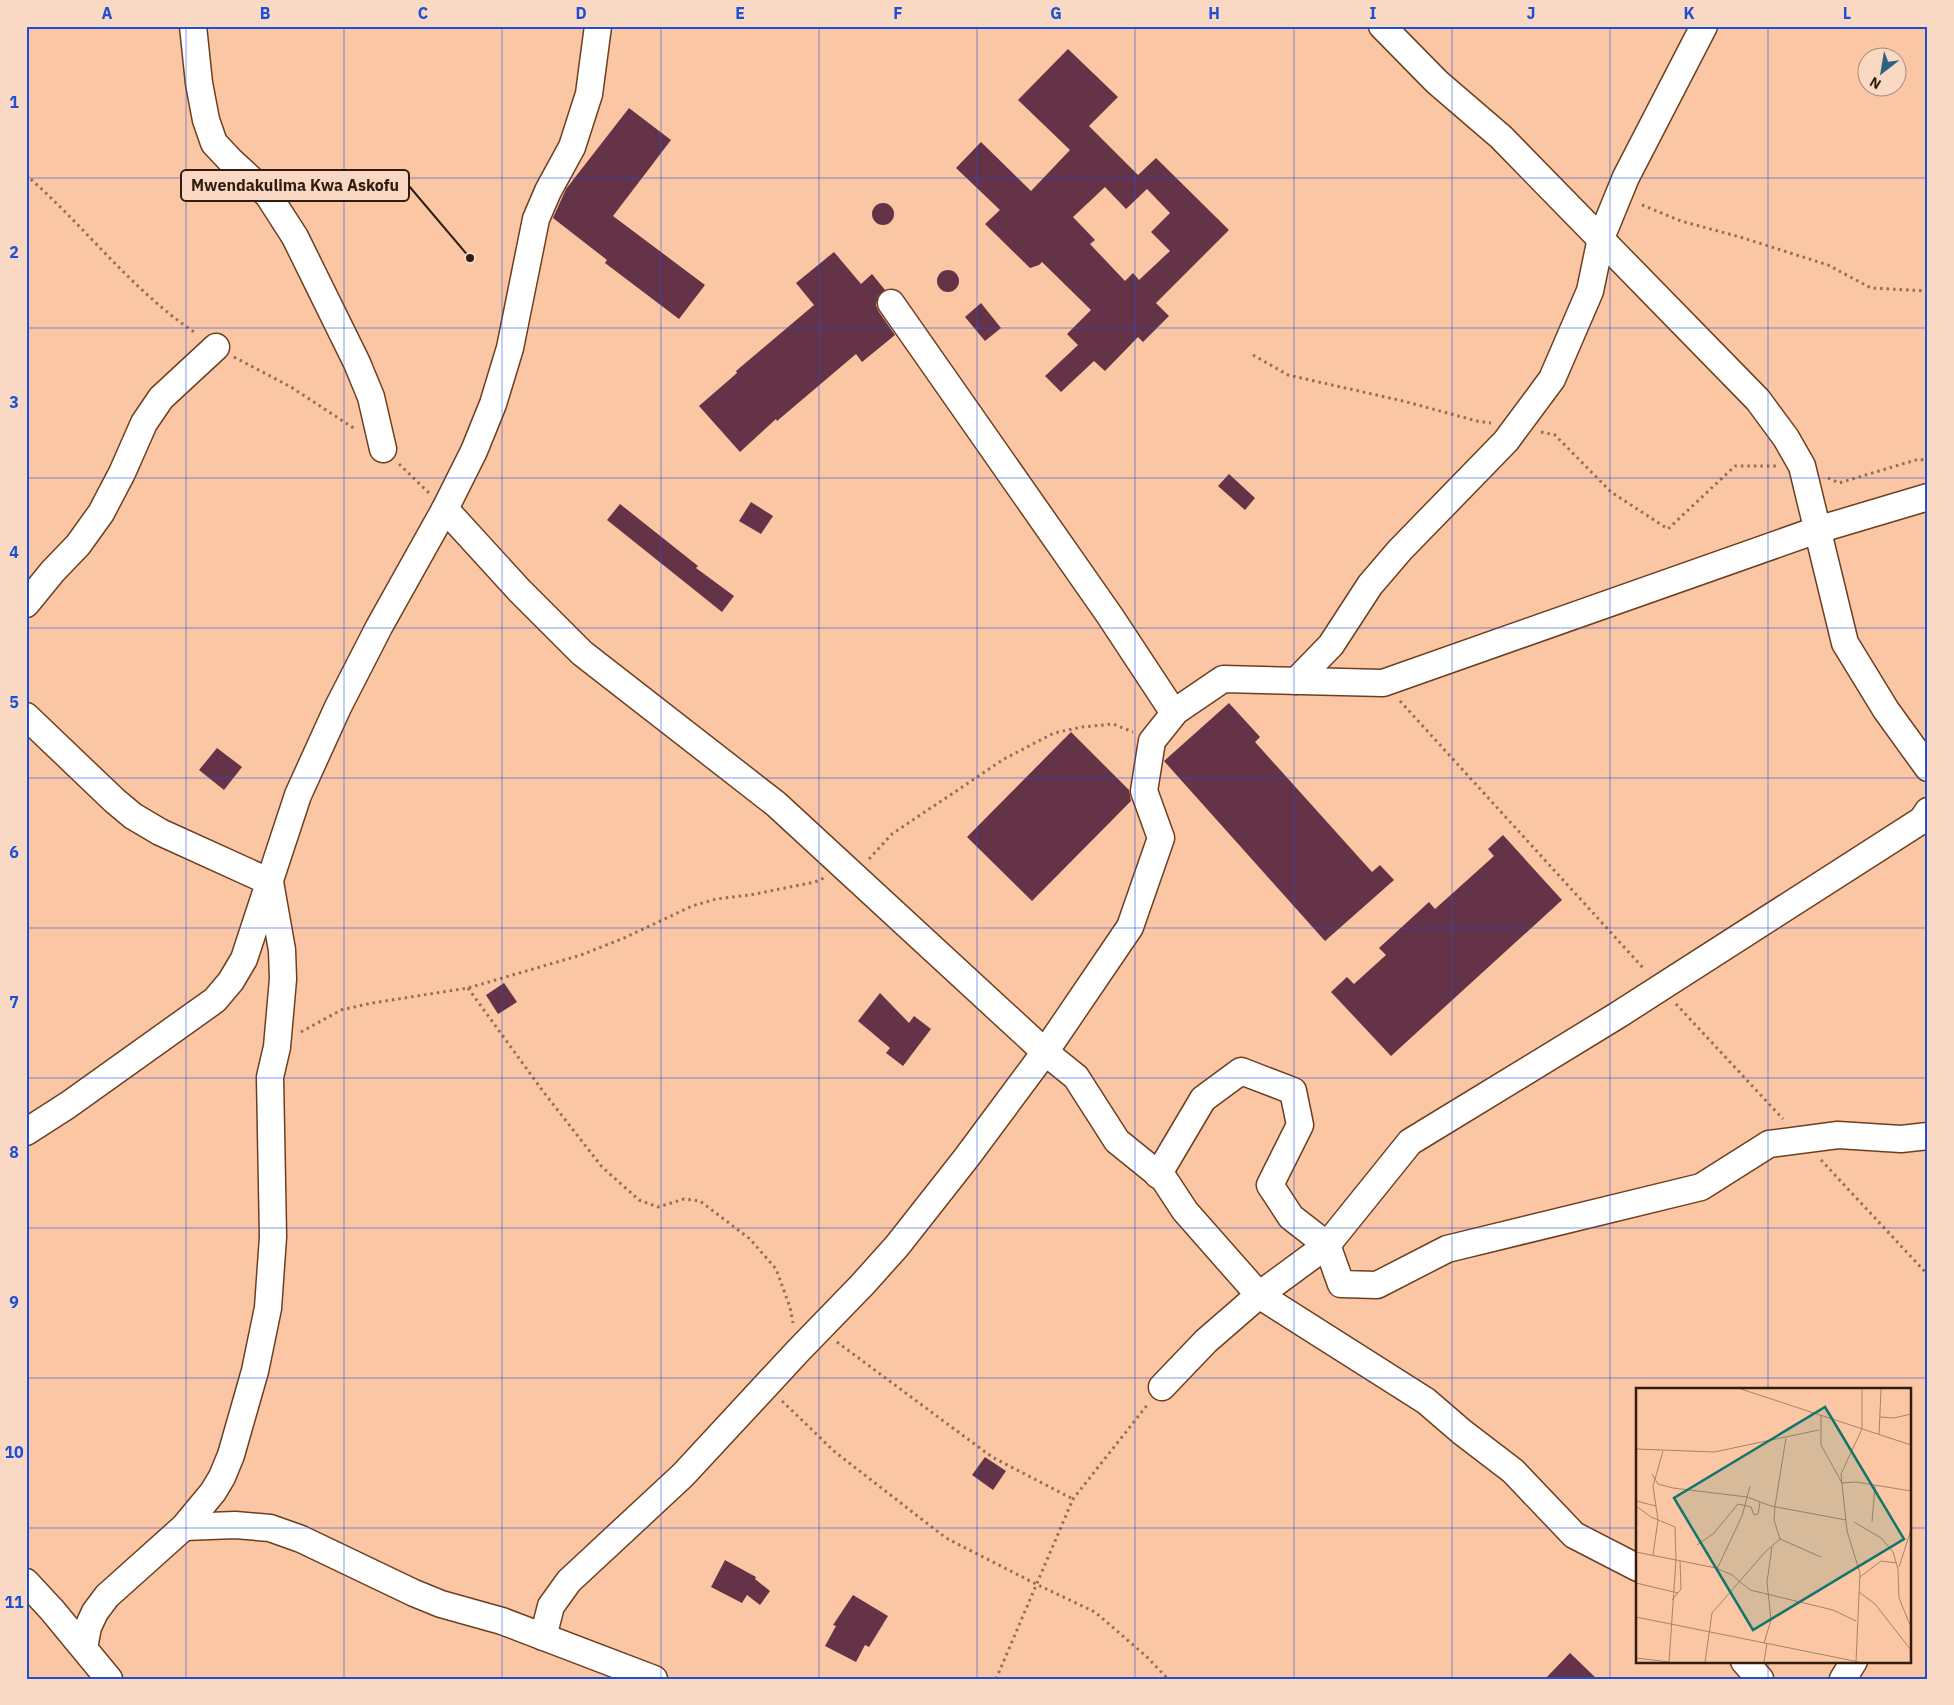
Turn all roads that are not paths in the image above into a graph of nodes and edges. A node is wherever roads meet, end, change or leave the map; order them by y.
1 (193, 26) edge
2 (598, 26) edge
3 (1382, 26) edge
4 (1704, 26) edge
5 (1601, 238) junction
6 (891, 303) dead end
7 (216, 347) dead end
8 (383, 449) dead end
9 (1928, 498) edge
10 (445, 510) junction
11 (1817, 530) junction
12 (26, 604) edge
13 (1296, 681) junction
14 (1176, 711) junction
15 (26, 716) edge
16 (1928, 768) edge
17 (1928, 812) edge
18 (270, 882) junction
19 (1045, 1052) junction
20 (26, 1132) edge
21 (1928, 1136) edge
22 (1158, 1175) junction
23 (1328, 1245) junction
24 (1259, 1296) junction
25 (1162, 1387) road end
26 (184, 1527) junction
27 (1636, 1567) edge
28 (26, 1582) edge
29 (544, 1637) junction
30 (84, 1648) junction
31 (1745, 1662) edge
32 (1853, 1662) edge
33 (109, 1679) edge
34 (654, 1679) edge
35 (1760, 1679) edge
36 (1843, 1679) edge

1 - 8 street
2 - 10 street
3 - 5 street
4 - 5 street
5 - 11 street
5 - 13 street
6 - 14 street
7 - 12 street
9 - 11 street
10 - 18 street
10 - 19 street
11 - 13 street
11 - 16 street
13 - 14 street
14 - 19 street
15 - 18 street
17 - 23 street
18 - 20 street
18 - 26 street
19 - 22 street
19 - 29 street
21 - 23 street
22 - 23 street
22 - 24 street
23 - 24 street
24 - 25 street
24 - 27 street
26 - 29 street
26 - 30 street
28 - 30 street
29 - 34 street
30 - 33 street
31 - 35 street
32 - 36 street

